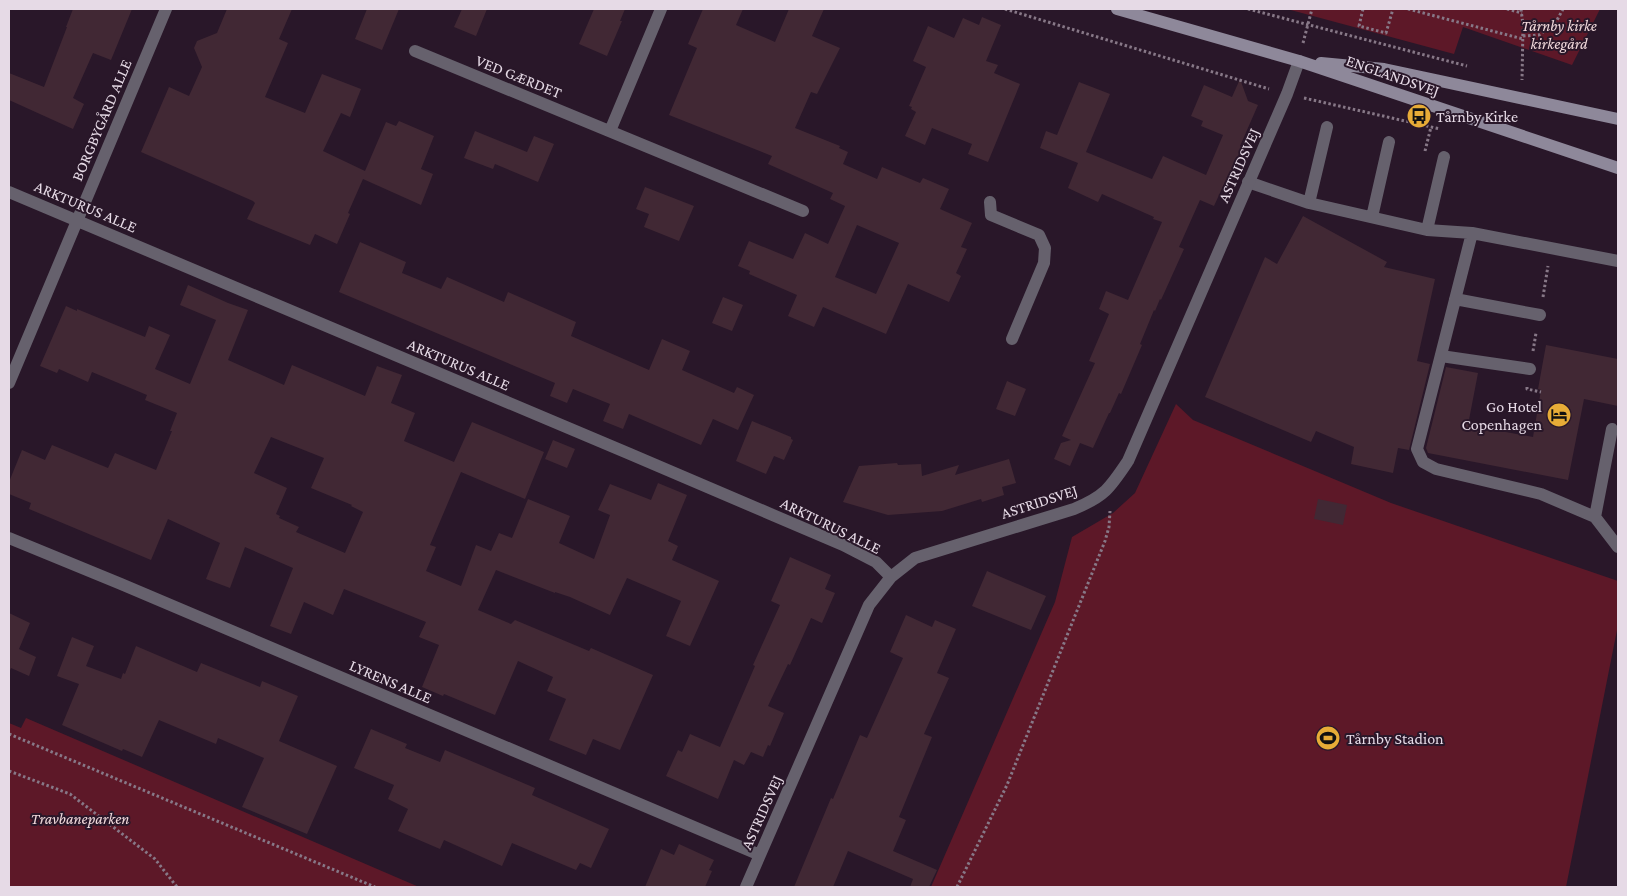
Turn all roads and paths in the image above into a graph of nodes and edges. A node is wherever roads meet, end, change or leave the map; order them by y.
1 (166, 9) edge
2 (661, 9) edge
3 (1004, 9) edge
4 (1117, 9) edge
5 (1248, 9) edge
6 (1312, 9) edge
7 (1363, 9) edge
8 (1393, 9) edge
9 (1408, 9) edge
10 (1507, 9) edge
11 (1563, 9) edge
12 (1521, 11) edge
13 (1308, 25) junction
14 (1523, 38) junction
15 (415, 51) dead end
16 (1299, 61) junction
17 (1468, 66) dead end
18 (1513, 76) dead end
19 (1522, 79) junction
20 (1532, 81) dead end
21 (1287, 94) junction
22 (1519, 98) junction
23 (1618, 118) edge
24 (1328, 127) dead end
25 (610, 131) junction
26 (1449, 132) dead end
27 (1389, 142) dead end
28 (1444, 157) dead end
29 (1618, 168) edge
30 (1248, 182) junction
31 (9, 192) edge
32 (990, 202) dead end
33 (1310, 203) junction
34 (803, 211) dead end
35 (1372, 217) junction
36 (77, 220) junction
37 (1427, 230) junction
38 (1472, 232) junction
39 (1618, 261) edge
40 (1455, 299) junction
41 (1540, 315) dead end
42 (1012, 339) dead end
43 (1440, 356) junction
44 (1530, 369) dead end
45 (9, 383) edge
46 (1612, 429) dead end
47 (1111, 486) junction
48 (1596, 517) junction
49 (9, 538) edge
50 (1618, 547) edge
51 (890, 577) junction
52 (9, 734) edge
53 (9, 772) edge
54 (760, 855) junction
55 (177, 887) edge
56 (374, 887) edge
57 (746, 887) edge
58 (957, 887) edge

1 - 36 street, BORGBYGÅRD ALLE
2 - 25 street
3 - 21 path
4 - 16 main road, ENGLANDSVEJ
5 - 13 path
6 - 13 path
7 - 8 path
9 - 14 path
10 - 12 path
11 - 14 path
12 - 14 path
13 - 16 path
13 - 17 path
14 - 19 path
15 - 25 street, VED GÆRDET
16 - 21 street, ASTRIDSVEJ
16 - 22 main road, ENGLANDSVEJ
16 - 29 main road, ENGLANDSVEJ
18 - 19 path
19 - 20 path
19 - 22 path
21 - 26 path
21 - 30 street, ASTRIDSVEJ
22 - 23 main road, ENGLANDSVEJ
24 - 33 street
25 - 34 street, VED GÆRDET
27 - 35 street
28 - 37 street
30 - 33 street
30 - 47 street, ASTRIDSVEJ
31 - 36 street, ARKTURUS ALLE
32 - 42 street
33 - 35 street
35 - 37 street
36 - 45 street, BORGBYGÅRD ALLE
36 - 51 street, ARKTURUS ALLE
37 - 38 street
38 - 39 street
38 - 40 street
40 - 41 street
40 - 43 street
43 - 44 street
43 - 48 street
46 - 48 street
47 - 51 street, ASTRIDSVEJ
47 - 58 path
48 - 50 street
49 - 54 street, LYRENS ALLE
51 - 54 street, ASTRIDSVEJ
52 - 56 path
53 - 55 path
54 - 57 street, ASTRIDSVEJ

